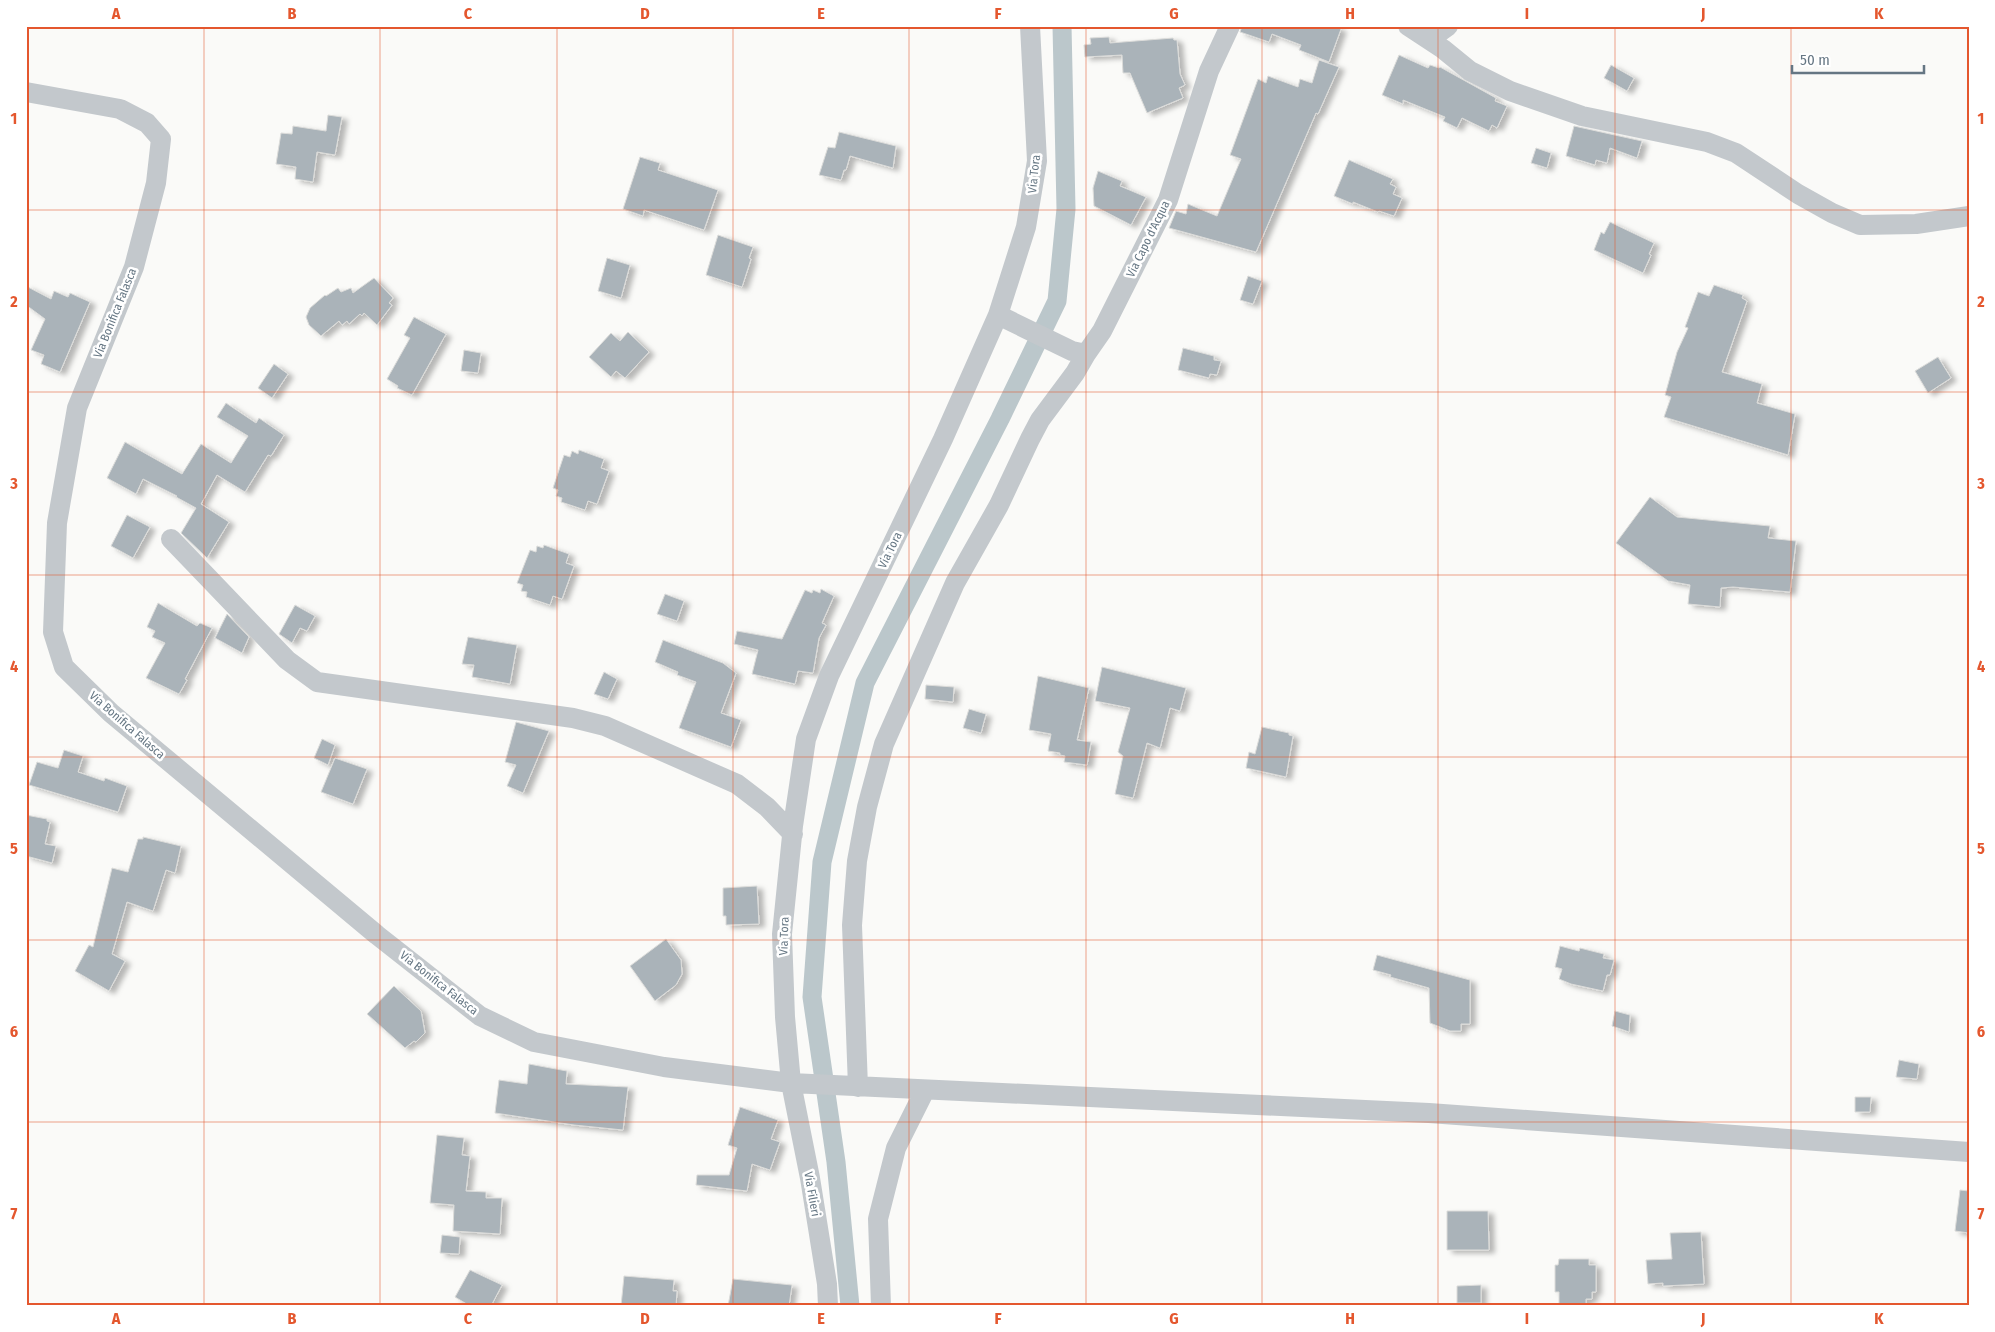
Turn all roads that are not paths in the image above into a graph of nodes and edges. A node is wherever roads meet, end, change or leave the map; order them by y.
1 (1030, 26) edge
2 (1230, 26) edge
3 (1448, 26) edge
4 (1413, 29) edge
5 (26, 92) edge
6 (1969, 216) edge
7 (1002, 317) junction
8 (1079, 352) junction
9 (171, 539) dead end
10 (793, 834) junction
11 (800, 1084) junction
12 (853, 1087) junction
13 (925, 1090) junction
14 (1969, 1152) edge
15 (828, 1306) edge
16 (881, 1306) edge

1 - 7 street, Via Tora
2 - 8 street, Via Capo d'Acqua
3 - 4 street
4 - 6 street
5 - 11 street, Via Bonifica Falasca
7 - 8 street
7 - 10 street, Via Tora
8 - 12 street, Via Capo d'Acqua
9 - 10 street
10 - 11 street, Via Tora
11 - 12 street, Via Bonifica Falasca
11 - 15 street, Via Filieri
12 - 13 street, Via Bonifica Falasca
13 - 14 street, Via Bonifica Falasca
13 - 16 street

